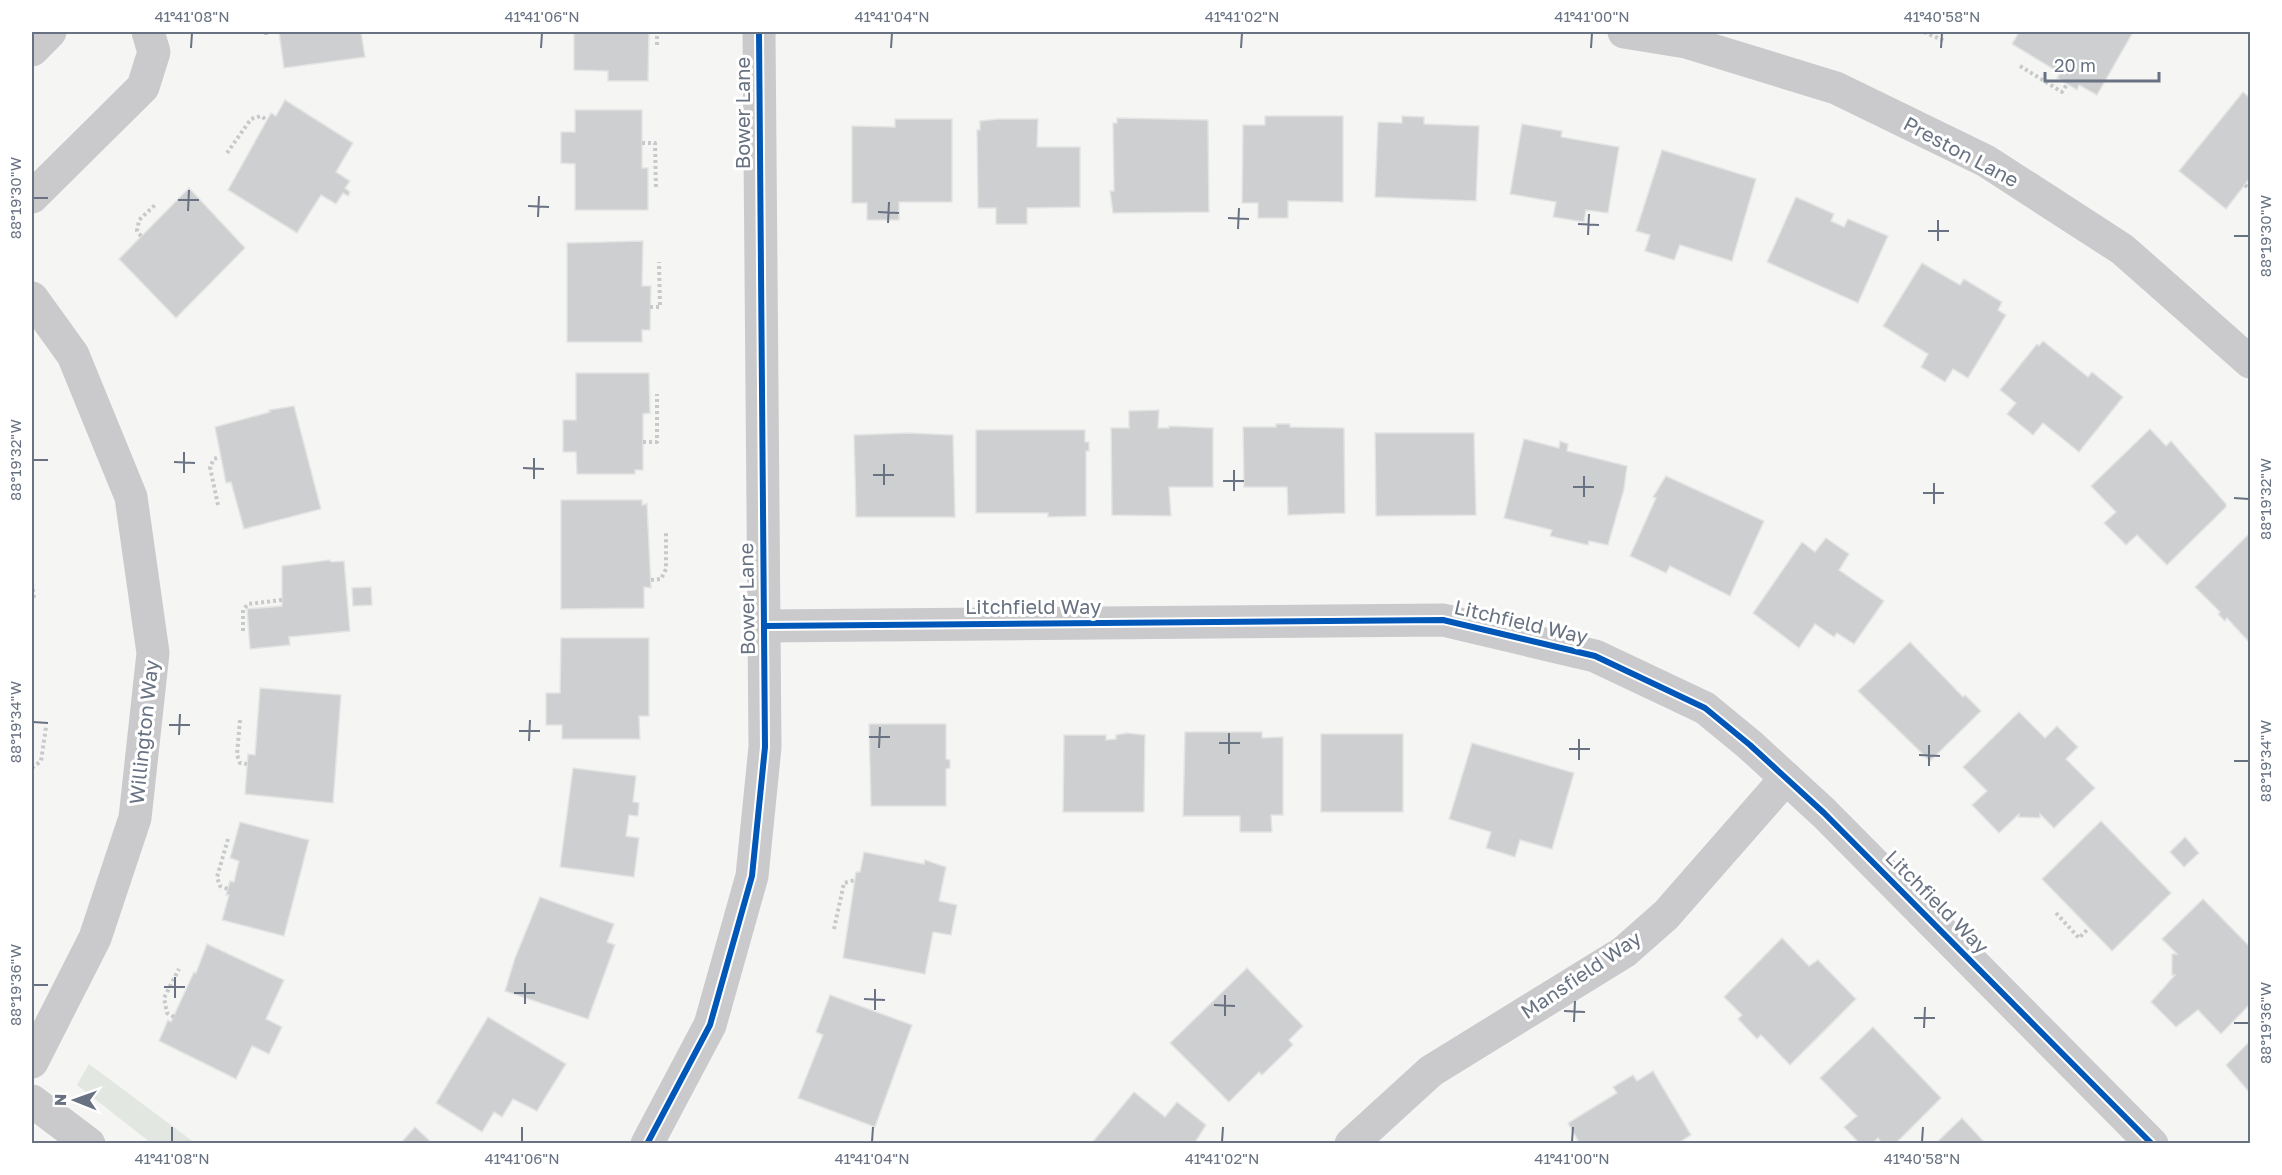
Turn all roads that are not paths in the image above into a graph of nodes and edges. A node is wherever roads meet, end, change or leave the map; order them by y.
1 (50, 32) edge
2 (148, 32) edge
3 (759, 32) edge
4 (1624, 32) edge
5 (32, 50) edge
6 (32, 198) edge
7 (32, 298) edge
8 (2250, 362) edge
9 (764, 626) junction
10 (1786, 778) junction
11 (32, 1062) edge
12 (32, 1101) edge
13 (89, 1143) edge
14 (647, 1143) edge
15 (1351, 1143) edge
16 (2152, 1143) edge

1 - 5 street
2 - 6 street
3 - 9 street, Bower Lane
4 - 8 street, Preston Lane
7 - 11 street, Willington Way
9 - 10 street, Litchfield Way
9 - 14 street, Bower Lane
10 - 15 street, Mansfield Way
10 - 16 street, Litchfield Way
12 - 13 street

